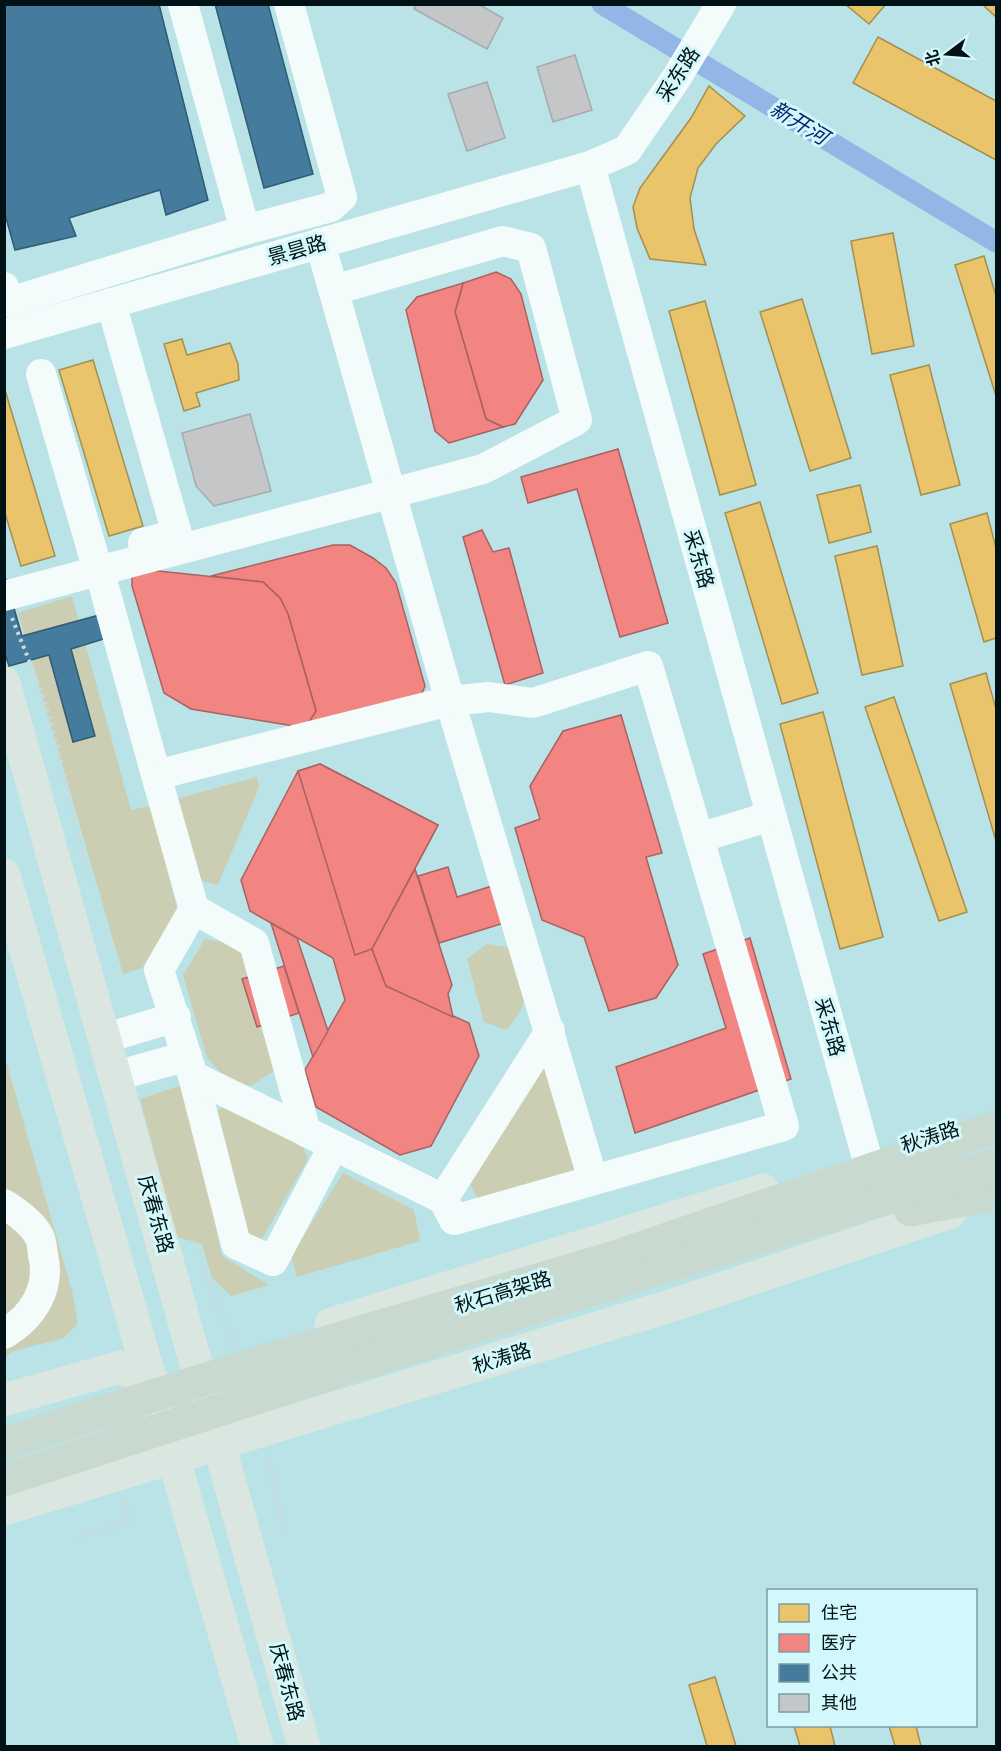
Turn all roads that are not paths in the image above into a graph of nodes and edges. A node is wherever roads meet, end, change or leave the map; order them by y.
1 (183, 4) edge
2 (289, 4) edge
3 (721, 4) edge
4 (590, 166) junction
5 (245, 230) junction
6 (320, 243) junction
7 (4, 287) edge
8 (334, 290) junction
9 (111, 303) junction
10 (4, 334) edge
11 (41, 374) dead end
12 (392, 495) junction
13 (96, 563) junction
14 (4, 581) edge
15 (4, 596) edge
16 (4, 683) edge
17 (450, 701) junction
18 (156, 775) junction
19 (771, 816) junction
20 (699, 838) junction
21 (4, 875) edge
22 (195, 909) junction
23 (176, 1017) junction
24 (550, 1031) junction
25 (106, 1038) junction
26 (190, 1066) junction
27 (116, 1076) junction
28 (996, 1116) edge
29 (996, 1127) edge
30 (306, 1132) junction
31 (334, 1146) junction
32 (867, 1158) junction
33 (996, 1164) edge
34 (593, 1180) junction
35 (996, 1195) edge
36 (443, 1199) junction
37 (4, 1204) edge
38 (781, 1232) junction
39 (4, 1334) edge
40 (199, 1366) junction
41 (152, 1380) junction
42 (6, 1424) edge
43 (221, 1444) junction
44 (174, 1456) junction
45 (4, 1480) edge
46 (4, 1509) edge
47 (256, 1746) edge
48 (304, 1746) edge

1 - 5 street
2 - 5 street
3 - 4 street, 采东路
4 - 6 street, 景昙路
4 - 19 street, 采东路
5 - 7 street
6 - 8 street
6 - 9 street, 景昙路
8 - 12 street
8 - 12 street
9 - 10 street, 景昙路
9 - 13 street
11 - 13 street
12 - 13 street
12 - 17 street
13 - 14 street
13 - 15 street
13 - 18 street
16 - 25 main road, 庆春东路
17 - 18 street
17 - 20 street
17 - 24 street
18 - 22 street
19 - 20 street
19 - 32 street, 采东路
20 - 34 street
21 - 41 main road
22 - 23 street
22 - 30 street
23 - 25 street
23 - 26 street
24 - 34 street
24 - 36 street
25 - 27 main road, 庆春东路
26 - 27 street
26 - 30 street
26 - 31 street
27 - 40 main road, 庆春东路
28 - 32 main road, 秋涛路
29 - 42 highway, 秋石高架路
30 - 31 street
31 - 36 street
32 - 40 main road, 秋涛路
33 - 38 highway, 秋石高架路
34 - 36 street
35 - 38 highway
35 - 43 main road, 秋涛路
37 - 39 street
38 - 45 highway, 秋石高架路
40 - 41 main road, 秋涛路
40 - 43 main road, 庆春东路
41 - 42 main road, 秋涛路
41 - 44 main road
43 - 44 main road, 秋涛路
43 - 48 main road, 庆春东路
44 - 46 main road, 秋涛路
44 - 47 main road

